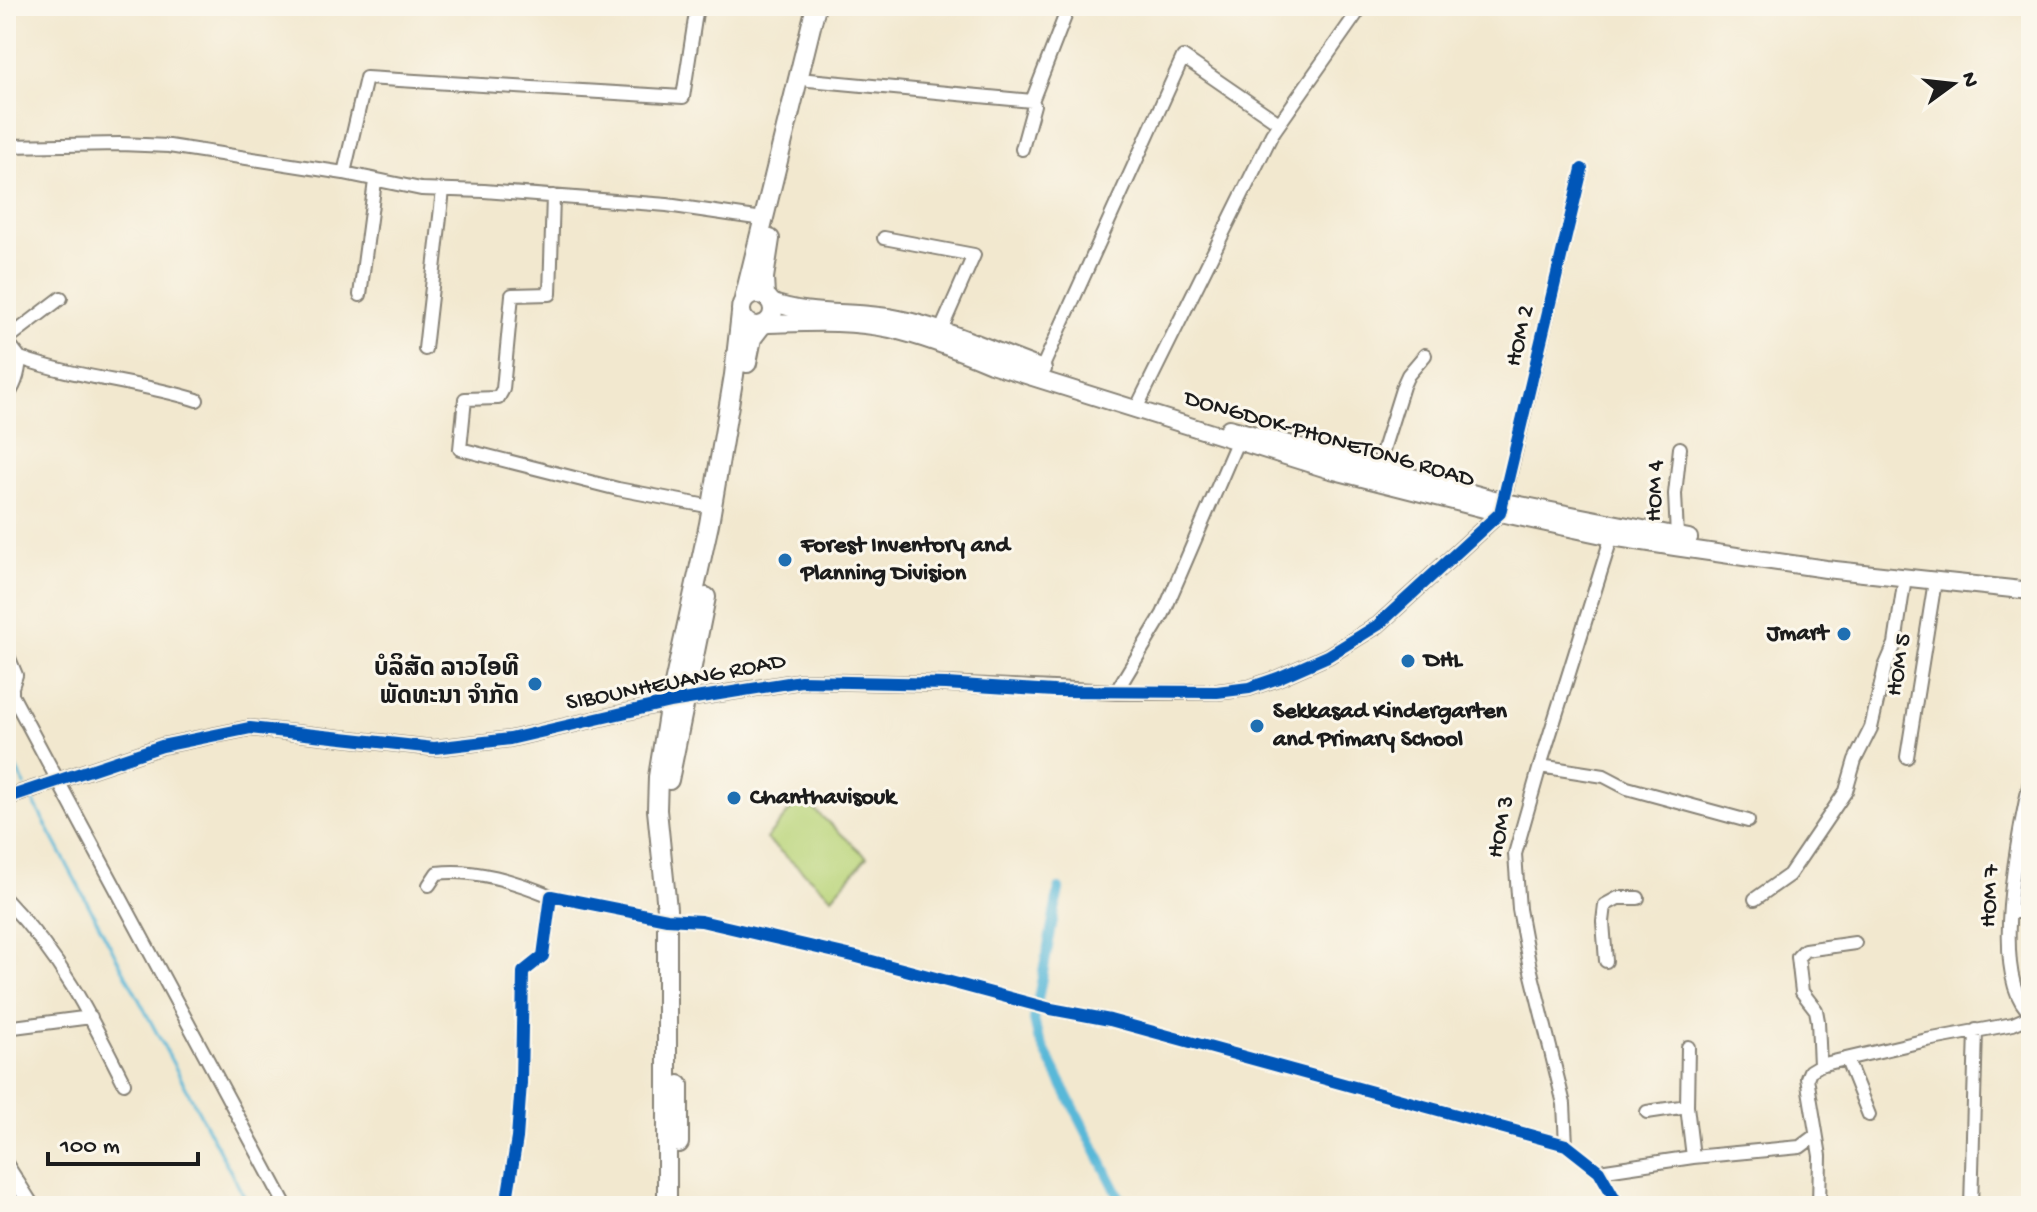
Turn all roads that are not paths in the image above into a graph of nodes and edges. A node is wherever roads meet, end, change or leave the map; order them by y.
1 (697, 6) edge
2 (816, 6) edge
3 (828, 6) edge
4 (1069, 6) edge
5 (1362, 6) edge
6 (809, 80) junction
7 (1032, 101) junction
8 (1279, 123) junction
9 (6, 146) edge
10 (1022, 149) dead end
11 (1582, 169) dead end
12 (344, 173) junction
13 (375, 181) junction
14 (443, 190) junction
15 (553, 196) junction
16 (763, 219) junction
17 (884, 238) dead end
18 (360, 295) dead end
19 (61, 298) dead end
20 (768, 298) junction
21 (742, 306) junction
22 (827, 317) junction
23 (764, 324) junction
24 (941, 330) junction
25 (6, 340) edge
26 (425, 349) dead end
27 (1425, 355) dead end
28 (20, 358) junction
29 (1040, 373) junction
30 (6, 397) edge
31 (197, 400) dead end
32 (1139, 404) junction
33 (1237, 442) junction
34 (1680, 448) dead end
35 (1377, 469) junction
36 (1502, 508) junction
37 (714, 519) junction
38 (1614, 531) junction
39 (1677, 536) junction
40 (1905, 577) junction
41 (1935, 581) junction
42 (2031, 583) edge
43 (2031, 591) edge
44 (6, 651) edge
45 (1116, 692) junction
46 (678, 701) junction
47 (1907, 757) dead end
48 (1540, 766) junction
49 (2031, 777) edge
50 (55, 782) junction
51 (6, 798) edge
52 (1748, 821) dead end
53 (2025, 829) edge
54 (429, 885) dead end
55 (551, 896) junction
56 (1638, 898) dead end
57 (1755, 899) dead end
58 (6, 900) edge
59 (2010, 912) junction
60 (2031, 912) edge
61 (673, 919) junction
62 (1855, 943) dead end
63 (1606, 961) dead end
64 (2031, 1015) edge
65 (91, 1017) junction
66 (6, 1028) edge
67 (1976, 1030) junction
68 (1688, 1047) dead end
69 (1847, 1060) junction
70 (1820, 1065) junction
71 (124, 1083) dead end
72 (1687, 1106) junction
73 (1647, 1112) dead end
74 (1869, 1115) dead end
75 (1816, 1135) junction
76 (1566, 1145) junction
77 (1693, 1157) junction
78 (6, 1165) edge
79 (1599, 1171) junction
80 (32, 1206) edge
81 (286, 1206) edge
82 (506, 1206) edge
83 (667, 1206) edge
84 (679, 1206) edge
85 (1619, 1206) edge
86 (1819, 1206) edge
87 (1971, 1206) edge

1 - 12 street
2 - 16 main road
3 - 6 main road
4 - 7 street
5 - 8 street
6 - 7 street
6 - 20 main road
7 - 10 street
8 - 29 street
8 - 32 street
9 - 12 street
11 - 36 street, HOM 2
12 - 13 street
13 - 14 street
13 - 18 street
14 - 15 street
14 - 26 street
15 - 16 street
15 - 37 street
16 - 21 main road
17 - 24 street
19 - 25 street
20 - 21 main road
20 - 22 main road
20 - 23 main road
21 - 23 main road
21 - 37 main road
22 - 23 main road, DONGDOK-PHONETONG ROAD
22 - 24 main road, DONGDOK-PHONETONG ROAD
22 - 29 main road, DONGDOK-PHONETONG ROAD
23 - 37 main road
24 - 29 main road, DONGDOK-PHONETONG ROAD
25 - 28 street
27 - 35 street
28 - 30 street
28 - 31 street
29 - 32 main road, DONGDOK-PHONETONG ROAD
32 - 33 main road, DONGDOK-PHONETONG ROAD
32 - 35 main road, DONGDOK-PHONETONG ROAD
33 - 36 main road, DONGDOK-PHONETONG ROAD
33 - 45 street
34 - 39 street, HOM 4
35 - 36 main road, DONGDOK-PHONETONG ROAD
36 - 38 main road, DONGDOK-PHONETONG ROAD
36 - 45 street, SIBOUNHEUANG ROAD
37 - 46 main road
38 - 39 main road, DONGDOK-PHONETONG ROAD
38 - 40 main road, DONGDOK-PHONETONG ROAD
38 - 48 street, HOM 3
39 - 42 main road, DONGDOK-PHONETONG ROAD
40 - 41 main road, DONGDOK-PHONETONG ROAD
40 - 57 street
41 - 43 main road, DONGDOK-PHONETONG ROAD
41 - 47 street, HOM 5
44 - 50 street
45 - 46 street, SIBOUNHEUANG ROAD
46 - 50 street, SIBOUNHEUANG ROAD
46 - 61 main road
48 - 52 street
48 - 76 street, HOM 3
49 - 53 street, HOM 7
50 - 51 street, SIBOUNHEUANG ROAD
50 - 81 street
53 - 59 street, HOM 7
54 - 55 street
55 - 61 street
55 - 82 street
56 - 63 street
58 - 65 street
59 - 60 street
59 - 64 street, HOM 7
61 - 76 street
61 - 83 main road
61 - 84 main road
62 - 70 street
64 - 67 street
65 - 66 street
65 - 71 street
67 - 69 street
67 - 87 street
68 - 72 street
69 - 70 street
69 - 74 street
70 - 75 street
72 - 73 street
72 - 77 street
75 - 77 street
75 - 86 street
76 - 79 street
77 - 79 street
78 - 80 street
79 - 85 street

